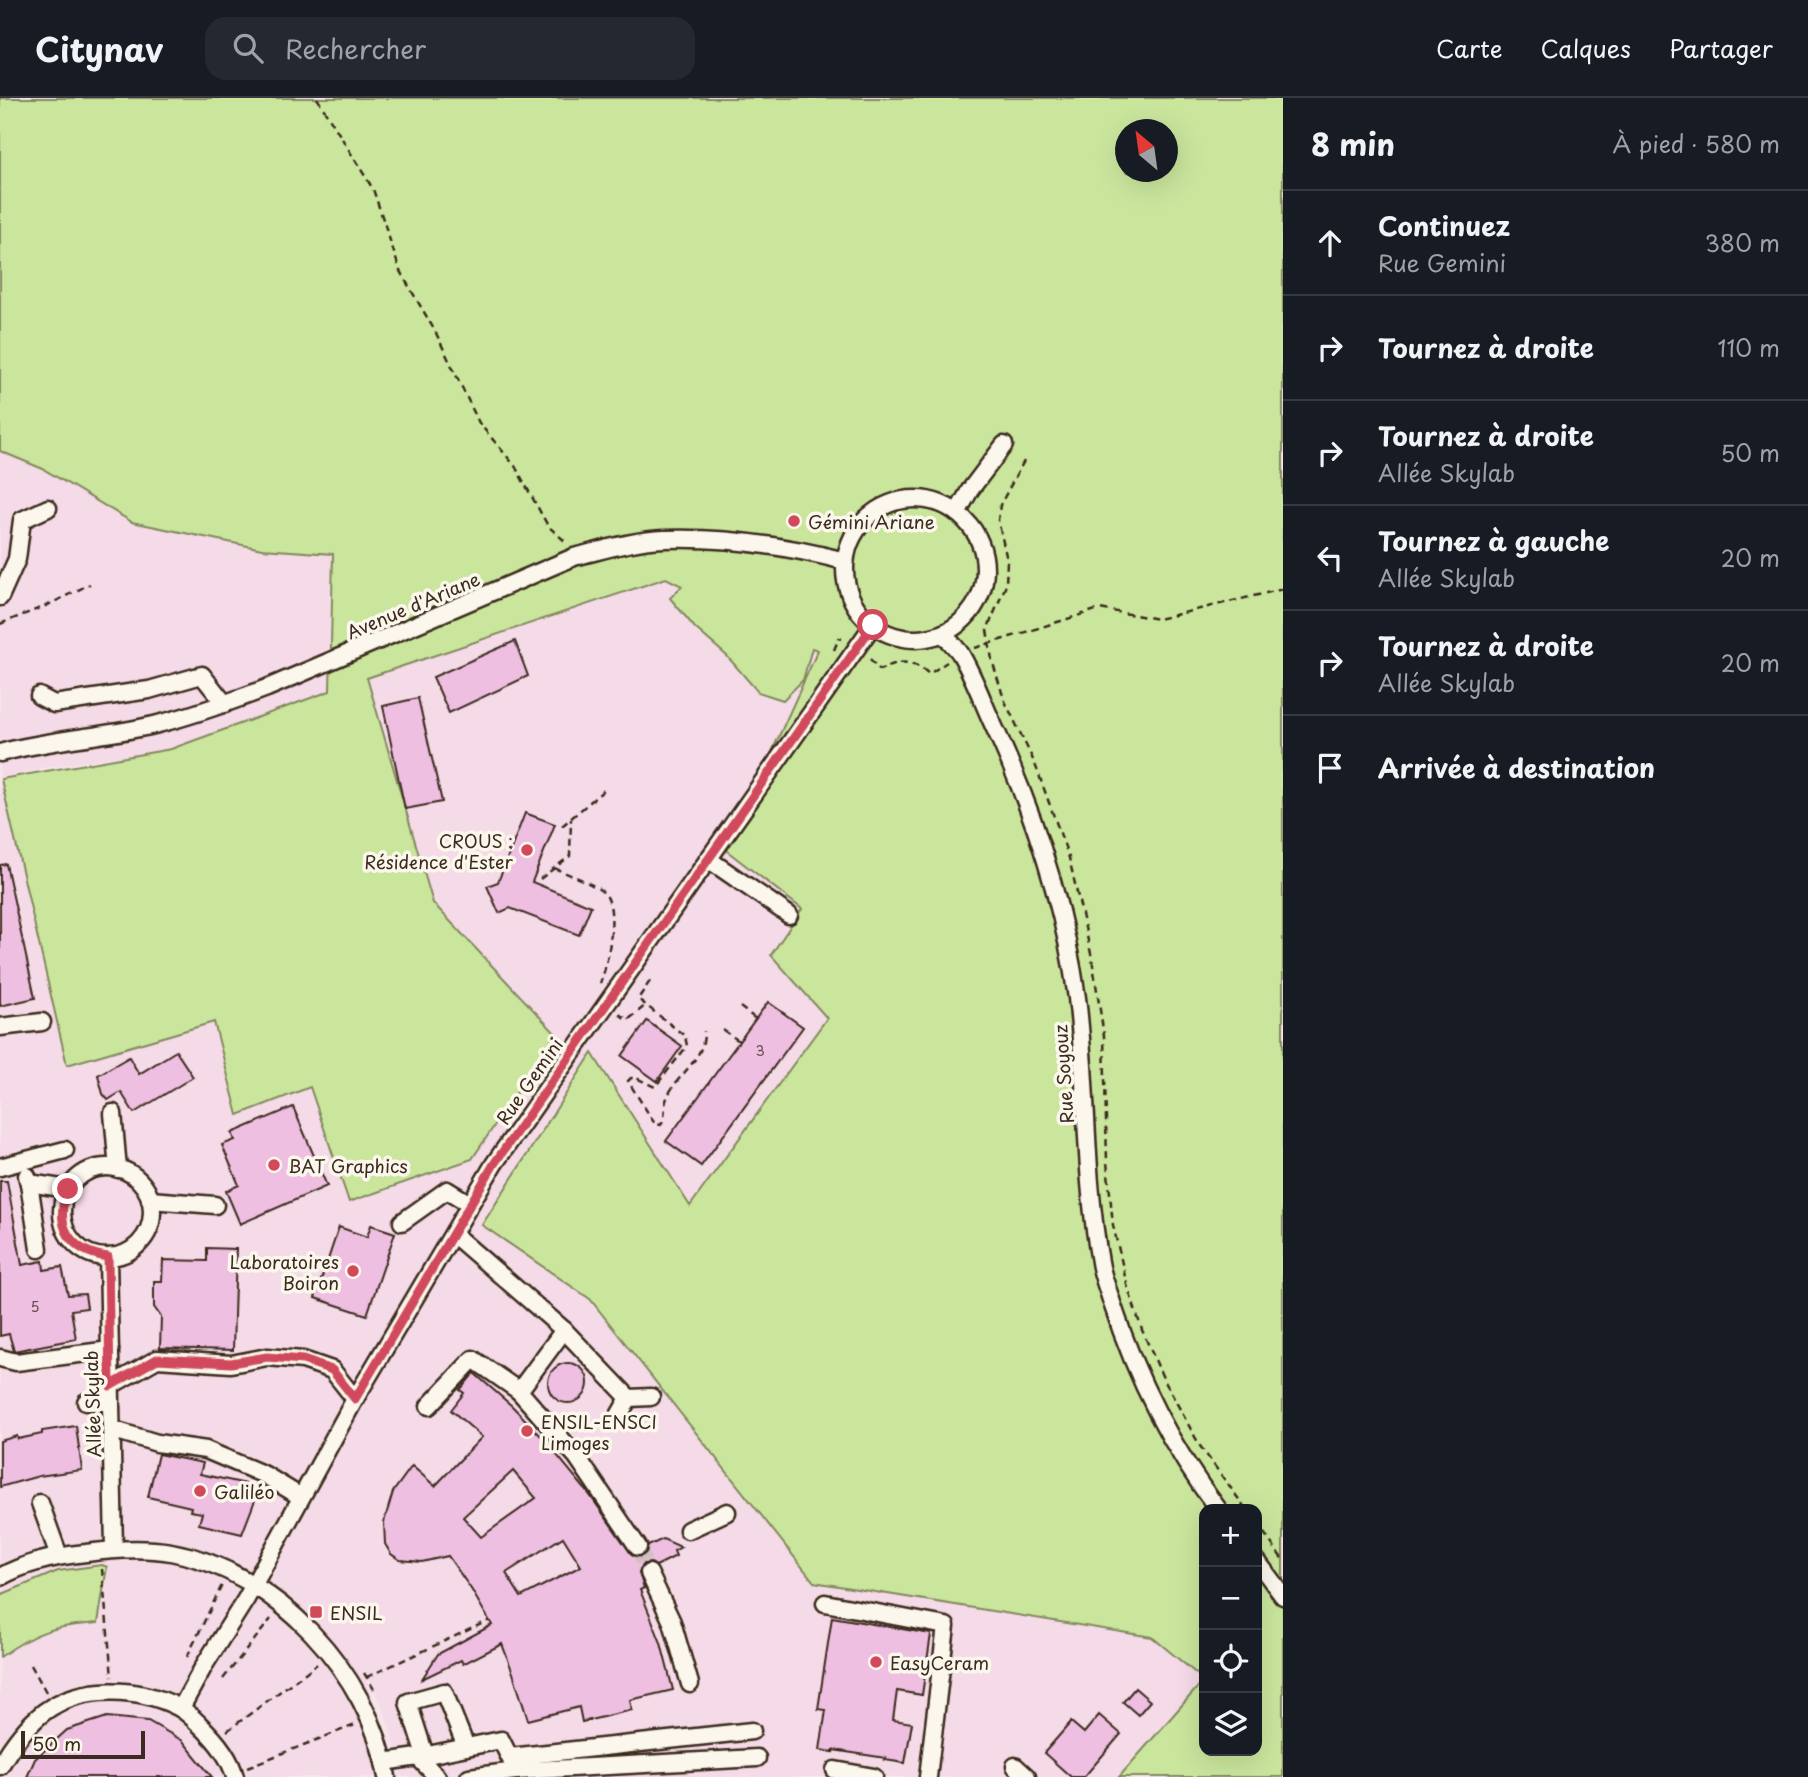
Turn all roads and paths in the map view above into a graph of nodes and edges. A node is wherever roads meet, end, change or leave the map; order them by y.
1 (317, 98) edge
2 (1004, 445) dead end
3 (48, 508) dead end
4 (957, 513) junction
5 (574, 557) junction
6 (845, 561) junction
7 (90, 584) dead end
8 (1283, 589) edge
9 (0, 597) edge
10 (0, 624) edge
11 (873, 625) junction
12 (943, 633) junction
13 (839, 638) dead end
14 (859, 648) junction
15 (960, 653) junction
16 (39, 696) dead end
17 (225, 704) junction
18 (0, 753) edge
19 (604, 790) dead end
20 (571, 819) junction
21 (562, 826) dead end
22 (708, 859) junction
23 (554, 868) junction
24 (540, 879) dead end
25 (789, 915) dead end
26 (650, 981) dead end
27 (599, 985) dead end
28 (646, 1005) junction
29 (660, 1007) dead end
30 (740, 1007) dead end
31 (656, 1012) junction
32 (619, 1014) dead end
33 (756, 1018) dead end
34 (42, 1021) dead end
35 (0, 1027) edge
36 (723, 1030) dead end
37 (704, 1031) dead end
38 (739, 1041) dead end
39 (113, 1113) dead end
40 (65, 1150) dead end
41 (22, 1162) junction
42 (0, 1167) edge
43 (118, 1169) junction
44 (29, 1183) junction
45 (68, 1189) junction
46 (150, 1200) junction
47 (470, 1204) junction
48 (215, 1205) dead end
49 (402, 1222) dead end
50 (453, 1234) junction
51 (39, 1249) dead end
52 (108, 1257) junction
53 (564, 1330) junction
54 (110, 1350) junction
55 (0, 1358) edge
56 (519, 1391) junction
57 (110, 1394) junction
58 (652, 1397) dead end
59 (629, 1398) junction
60 (355, 1399) junction
61 (86, 1402) dead end
62 (429, 1406) dead end
63 (618, 1417) dead end
64 (111, 1429) junction
65 (301, 1497) junction
66 (40, 1503) dead end
67 (1215, 1504) edge
68 (727, 1512) dead end
69 (688, 1530) dead end
70 (1262, 1530) edge
71 (638, 1547) tunnel mouth
72 (114, 1549) junction
73 (59, 1556) junction
74 (1283, 1560) edge
75 (102, 1565) dead end
76 (1261, 1567) edge
77 (649, 1573) tunnel mouth
78 (0, 1577) edge
79 (253, 1584) junction
80 (222, 1585) dead end
81 (1283, 1596) edge
82 (825, 1603) dead end
83 (274, 1616) dead end
84 (490, 1620) dead end
85 (331, 1653) junction
86 (187, 1657) dead end
87 (31, 1665) dead end
88 (367, 1676) dead end
89 (223, 1679) dead end
90 (690, 1684) dead end
91 (113, 1691) junction
92 (54, 1707) junction
93 (181, 1708) junction
94 (368, 1719) junction
95 (752, 1731) dead end
96 (215, 1739) junction
97 (466, 1747) junction
98 (422, 1756) junction
99 (757, 1758) dead end
100 (513, 1764) junction
101 (0, 1766) edge
102 (386, 1770) edge
103 (835, 1770) dead end
104 (235, 1775) edge
105 (437, 1777) edge
106 (469, 1777) edge
107 (874, 1777) edge
108 (928, 1777) edge

1 - 5 path
2 - 4 street
3 - 9 street
4 - 6 street
4 - 12 street
5 - 6 street, Avenue d'Ariane
5 - 17 street, Avenue d'Ariane
6 - 11 street
7 - 10 path
8 - 15 path
11 - 12 street
11 - 14 street, Rue Gemini
12 - 15 street, Rue Soyouz
13 - 14 path
14 - 15 path
14 - 22 street, Rue Gemini
15 - 67 street, Rue Soyouz
16 - 17 street
17 - 18 street, Avenue d'Ariane
19 - 20 path
20 - 21 path
20 - 23 path
22 - 25 street
22 - 47 street, Rue Gemini
23 - 24 path
23 - 27 path
26 - 28 path
28 - 31 path
28 - 32 path
29 - 31 path
30 - 33 path
31 - 37 path
34 - 35 street
36 - 38 path
39 - 43 street
40 - 41 street
41 - 42 street
41 - 44 street
43 - 45 street
43 - 46 street
44 - 45 street
44 - 51 street
45 - 52 street
46 - 48 street
46 - 52 street
47 - 49 street
47 - 50 street, Rue Gemini
50 - 53 street
50 - 60 street, Rue Gemini
52 - 54 street, Allée Skylab
53 - 56 street
53 - 59 street
54 - 55 street
54 - 57 street, Allée Skylab
56 - 62 street
56 - 71 street
57 - 60 street
57 - 61 street
57 - 64 street, Allée Skylab
58 - 59 street
59 - 63 street
60 - 65 street, Rue Gemini
64 - 65 street
64 - 72 street, Allée Skylab
65 - 79 street, Rue Gemini
66 - 73 street
68 - 69 street
70 - 74 path
72 - 73 street
72 - 79 street
73 - 78 street
75 - 91 path
76 - 81 street
77 - 90 street
79 - 85 street
79 - 93 street, Rue Gemini
80 - 86 path
82 - 108 street
83 - 89 path
84 - 88 path
85 - 94 street
85 - 96 path
87 - 92 path
91 - 92 street
91 - 93 street
92 - 101 street
93 - 96 street
94 - 102 street
94 - 104 path
95 - 100 street
96 - 104 street
97 - 98 street
97 - 98 street
97 - 100 street
98 - 102 street
98 - 105 street
99 - 100 street
100 - 106 street
103 - 107 street

